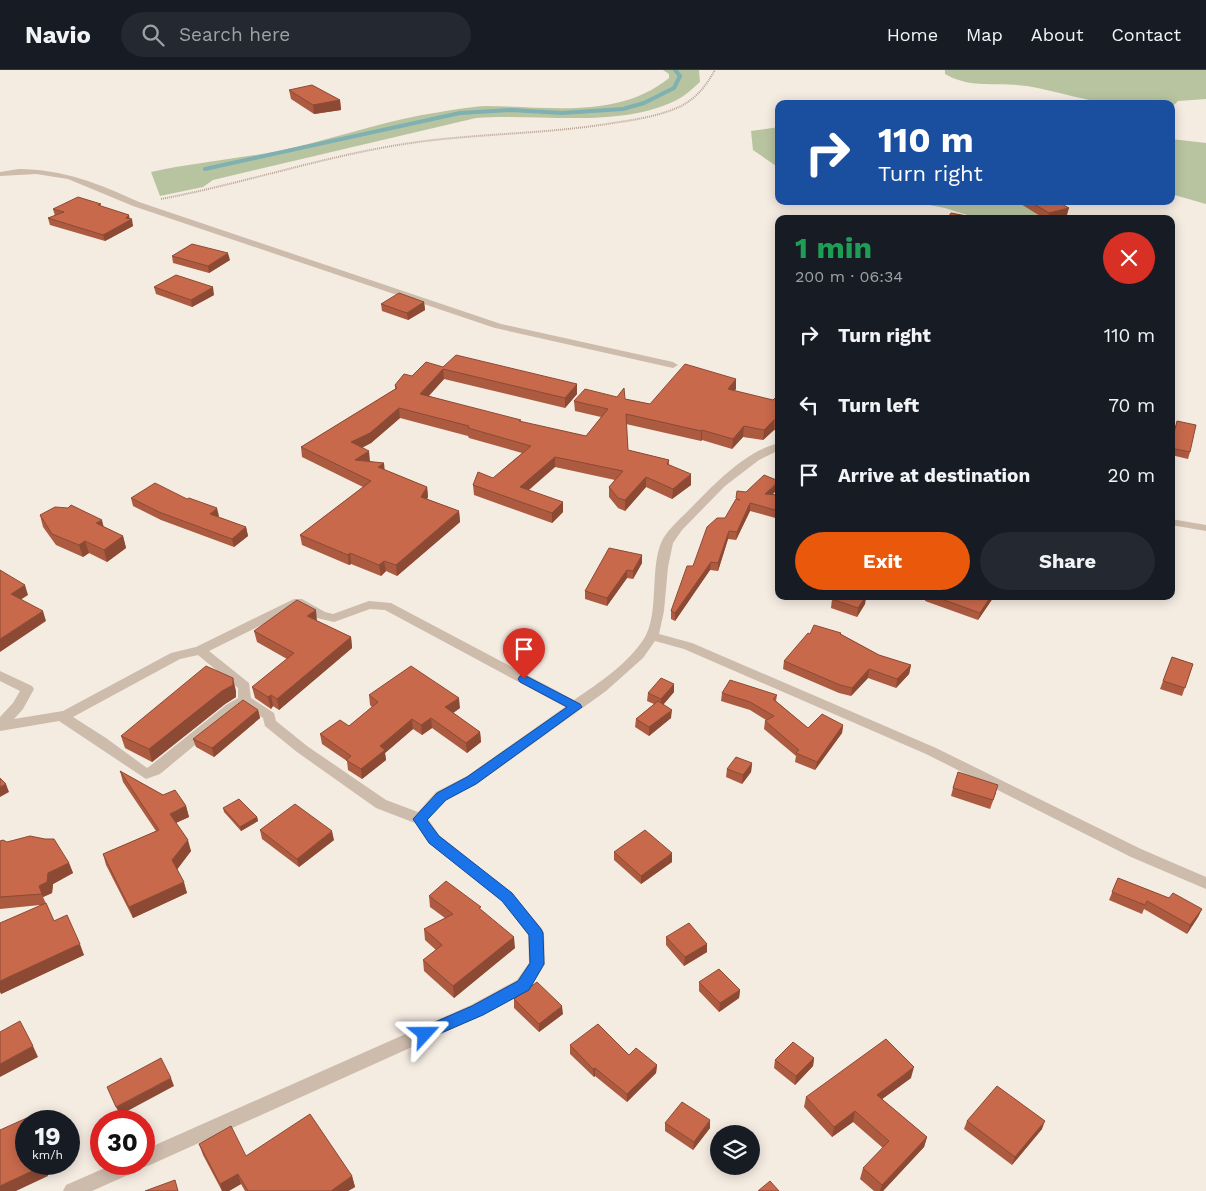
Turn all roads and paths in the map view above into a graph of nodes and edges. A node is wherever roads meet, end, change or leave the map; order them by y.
1 (715, 70) edge
2 (0, 174) edge
3 (136, 204) junction
4 (673, 365) dead end
5 (775, 448) edge
6 (1175, 523) edge
7 (1206, 528) edge
8 (652, 636) junction
9 (200, 650) junction
10 (0, 675) edge
11 (245, 700) junction
12 (576, 707) junction
13 (60, 716) junction
14 (0, 725) edge
15 (420, 819) junction
16 (1206, 883) edge
17 (155, 1154) edge
18 (108, 1175) edge
19 (72, 1191) edge

1 - 3 path
2 - 3 street
3 - 4 street
5 - 8 street
6 - 7 street
8 - 12 street
8 - 16 street
9 - 11 street
9 - 12 street
9 - 13 street
10 - 14 street
11 - 13 street
11 - 15 street
12 - 15 street
13 - 14 street
15 - 17 street
18 - 19 street

